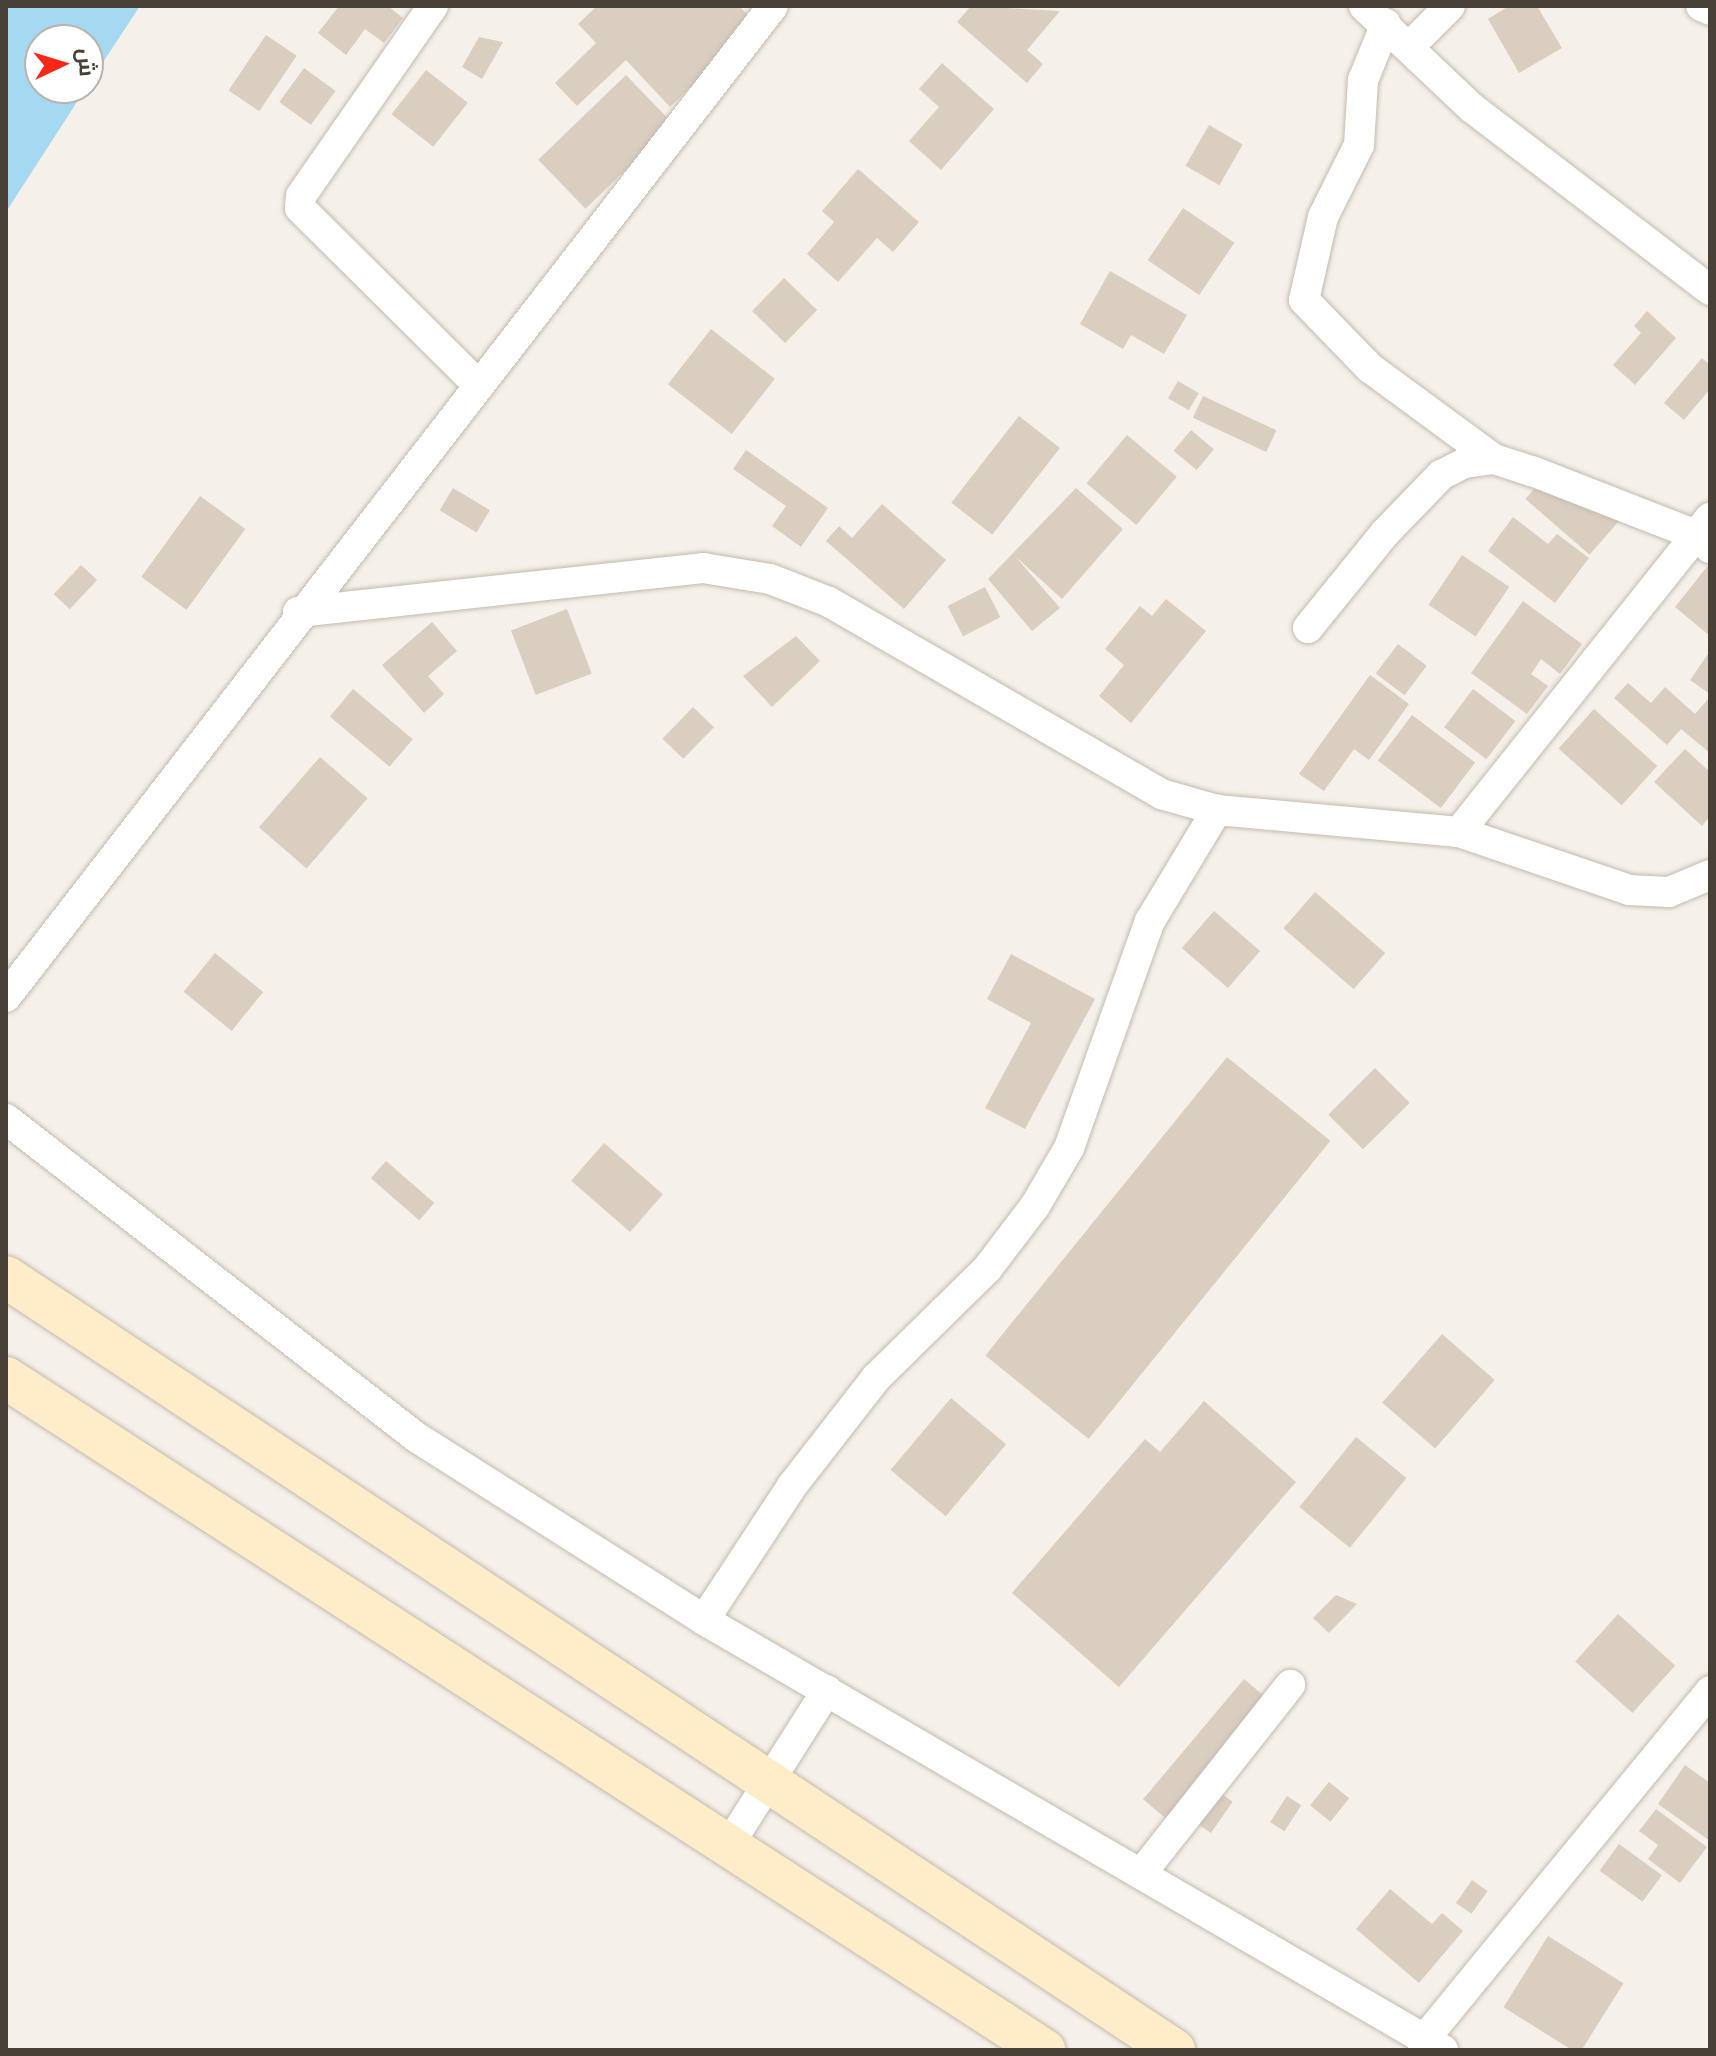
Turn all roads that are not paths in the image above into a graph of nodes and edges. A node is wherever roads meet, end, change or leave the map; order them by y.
1 (433, 6) edge
2 (773, 6) edge
3 (1450, 6) edge
4 (1701, 6) edge
5 (1710, 10) edge
6 (1375, 15) edge
7 (1411, 45) junction
8 (1710, 290) edge
9 (477, 384) junction
10 (1494, 459) junction
11 (1705, 534) edge
12 (298, 612) junction
13 (1308, 628) dead end
14 (1217, 810) junction
15 (1459, 832) junction
16 (1710, 875) edge
17 (6, 997) edge
18 (6, 1119) edge
19 (6, 1277) edge
20 (6, 1378) edge
21 (704, 1620) junction
22 (1290, 1685) dead end
23 (827, 1690) junction
24 (1710, 1691) edge
25 (767, 1779) junction
26 (730, 1843) junction
27 (1144, 1870) junction
28 (1432, 2046) edge
29 (1044, 2050) edge
30 (1174, 2050) edge

1 - 9 street
2 - 9 street
3 - 7 street
4 - 5 street
6 - 7 street
6 - 10 street
7 - 8 street
9 - 12 street
10 - 11 street
10 - 13 street
11 - 15 street
12 - 14 street
12 - 17 street
14 - 15 street
14 - 21 street
15 - 16 street
18 - 21 street
19 - 25 main road
20 - 26 main road
21 - 23 street
22 - 27 street
23 - 25 street
23 - 27 street
24 - 28 street
25 - 26 street
25 - 30 main road
26 - 29 main road
27 - 28 street

